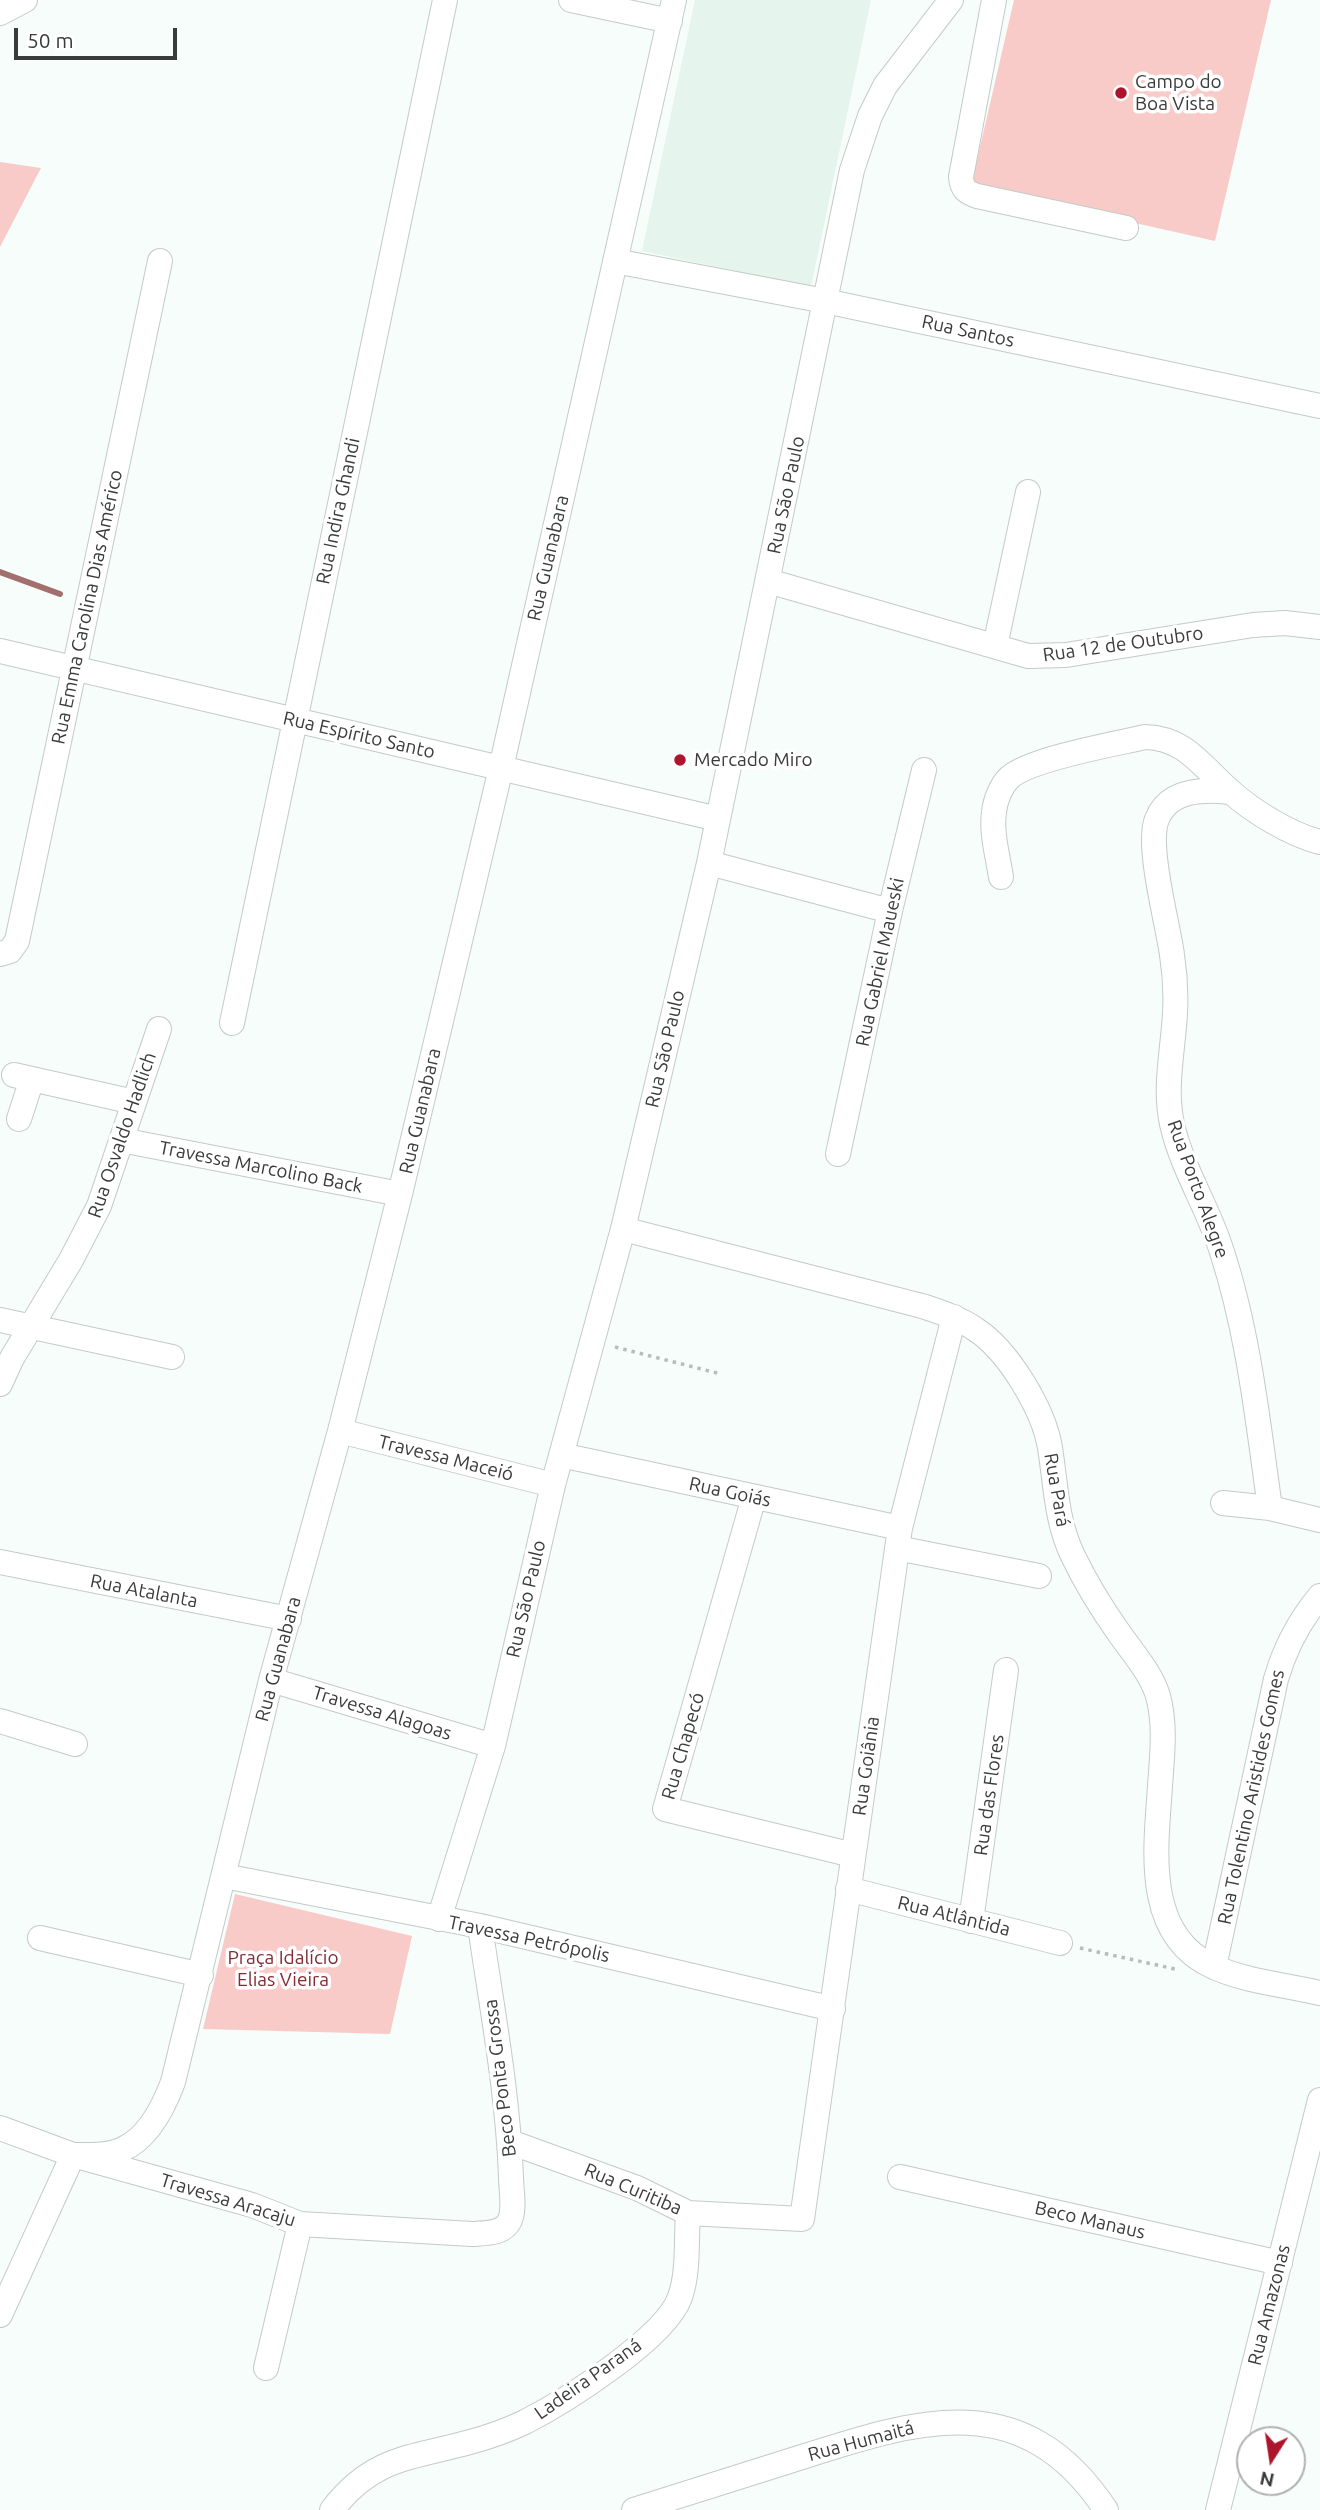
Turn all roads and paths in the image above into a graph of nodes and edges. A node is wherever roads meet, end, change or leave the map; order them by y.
1 (26, 0) edge
2 (444, 0) edge
3 (570, 0) edge
4 (951, 0) edge
5 (994, 0) edge
6 (672, 10) edge
7 (0, 13) edge
8 (1126, 228) dead end
9 (160, 261) dead end
10 (615, 261) junction
11 (825, 301) junction
12 (1320, 406) edge
13 (1028, 492) dead end
14 (768, 581) junction
15 (1320, 627) edge
16 (995, 646) junction
17 (0, 651) edge
18 (74, 668) junction
19 (295, 720) junction
20 (501, 768) junction
21 (924, 770) dead end
22 (1230, 792) junction
23 (718, 819) junction
24 (1320, 842) edge
25 (709, 863) junction
26 (1002, 877) dead end
27 (890, 911) junction
28 (5, 952) edge
29 (232, 1023) dead end
30 (159, 1030) dead end
31 (134, 1102) junction
32 (19, 1119) dead end
33 (121, 1140) junction
34 (838, 1154) dead end
35 (400, 1194) junction
36 (623, 1229) junction
37 (954, 1317) junction
38 (0, 1321) edge
39 (30, 1327) junction
40 (592, 1341) junction
41 (172, 1357) dead end
42 (721, 1374) dead end
43 (0, 1384) edge
44 (340, 1431) junction
45 (561, 1455) junction
46 (553, 1485) junction
47 (754, 1497) junction
48 (1223, 1503) dead end
49 (1270, 1508) junction
50 (1320, 1520) edge
51 (898, 1538) junction
52 (0, 1562) edge
53 (1039, 1576) dead end
54 (1320, 1596) edge
55 (289, 1619) junction
56 (1006, 1670) dead end
57 (271, 1680) junction
58 (0, 1721) edge
59 (75, 1744) dead end
60 (492, 1746) junction
61 (853, 1855) junction
62 (224, 1876) junction
63 (848, 1889) junction
64 (439, 1919) junction
65 (971, 1921) junction
66 (480, 1926) junction
67 (40, 1938) dead end
68 (1060, 1943) joint
69 (1214, 1967) junction
70 (201, 1975) junction
71 (1320, 1993) edge
72 (833, 2009) junction
73 (1320, 2100) edge
74 (0, 2128) edge
75 (510, 2142) junction
76 (73, 2155) junction
77 (900, 2177) dead end
78 (688, 2213) junction
79 (802, 2219) joint
80 (300, 2224) junction
81 (504, 2228) joint
82 (1280, 2263) junction
83 (0, 2315) edge
84 (266, 2368) dead end
85 (332, 2510) edge
86 (634, 2510) edge
87 (1106, 2510) edge
88 (1218, 2510) edge

1 - 7 street
2 - 19 street, Rua Indira Ghandi
3 - 6 street
4 - 11 street, Rua São Paulo
5 - 8 street
6 - 10 street, Rua Guanabara
9 - 18 street, Rua Emma Carolina Dias Américo
10 - 11 street, Rua Santos
10 - 20 street, Rua Guanabara
11 - 12 street, Rua Santos
11 - 14 street, Rua São Paulo
13 - 16 street
14 - 16 street, Rua 12 de Outubro
14 - 23 street, Rua São Paulo
15 - 16 street, Rua 12 de Outubro
17 - 18 street, Rua Espírito Santo
18 - 19 street, Rua Espírito Santo
18 - 28 street, Rua Emma Carolina Dias Américo
19 - 20 street, Rua Espírito Santo
19 - 29 street, Rua Indira Ghandi
20 - 23 street, Rua Espírito Santo
20 - 35 street, Rua Guanabara
21 - 27 street, Rua Gabriel Maueski
22 - 24 street
22 - 26 street
22 - 49 street, Rua Porto Alegre
23 - 25 street, Rua São Paulo
25 - 27 street
25 - 36 street, Rua São Paulo
27 - 34 street, Rua Gabriel Maueski
30 - 31 street, Rua Osvaldo Hadlich
31 - 32 street
31 - 33 street, Rua Osvaldo Hadlich
33 - 35 street, Travessa Marcolino Back
33 - 39 street, Rua Osvaldo Hadlich
35 - 44 street, Rua Guanabara
36 - 37 street, Rua Pará
36 - 40 street, Rua São Paulo
37 - 51 street, Rua Goiânia
37 - 69 street, Rua Pará
38 - 39 street
39 - 41 street
39 - 43 street, Rua Osvaldo Hadlich
40 - 42 path
40 - 45 street, Rua São Paulo
44 - 46 street, Travessa Maceió
44 - 55 street, Rua Guanabara
45 - 46 street, Rua São Paulo
45 - 47 street, Rua Goiás
46 - 60 street, Rua São Paulo
47 - 51 street, Rua Goiás
47 - 61 street, Rua Chapecó
48 - 49 street
49 - 50 street
51 - 53 street, Rua Goiás
51 - 61 street, Rua Goiânia
52 - 55 street, Rua Atalanta
54 - 69 street, Rua Tolentino Aristides Gomes
55 - 57 street, Rua Guanabara
56 - 65 street, Rua das Flores
57 - 60 street, Travessa Alagoas
57 - 62 street, Rua Guanabara
58 - 59 street
60 - 64 street, Rua São Paulo
61 - 63 street, Rua Goiânia
62 - 64 street, Travessa Petrópolis
62 - 70 street, Rua Guanabara
63 - 65 street, Rua Atlântida
63 - 72 street, Rua Goiânia
64 - 66 street, Travessa Petrópolis
65 - 68 street, Rua Atlântida
66 - 72 street, Travessa Petrópolis
66 - 75 street, Beco Ponta Grossa
67 - 70 street
68 - 69 path
69 - 71 street, Rua Pará
70 - 76 street, Rua Guanabara
72 - 79 street, Rua Goiânia
73 - 82 street, Rua Amazonas
74 - 76 street, Travessa Aracaju
75 - 78 street, Rua Curitiba
75 - 81 street, Beco Ponta Grossa
76 - 80 street, Travessa Aracaju
76 - 83 street
77 - 82 street, Beco Manaus
78 - 79 street, Rua Curitiba
78 - 85 street, Ladeira Paraná
80 - 81 street, Travessa Aracaju
80 - 84 street
82 - 88 street, Rua Amazonas
86 - 87 street, Rua Humaitá

